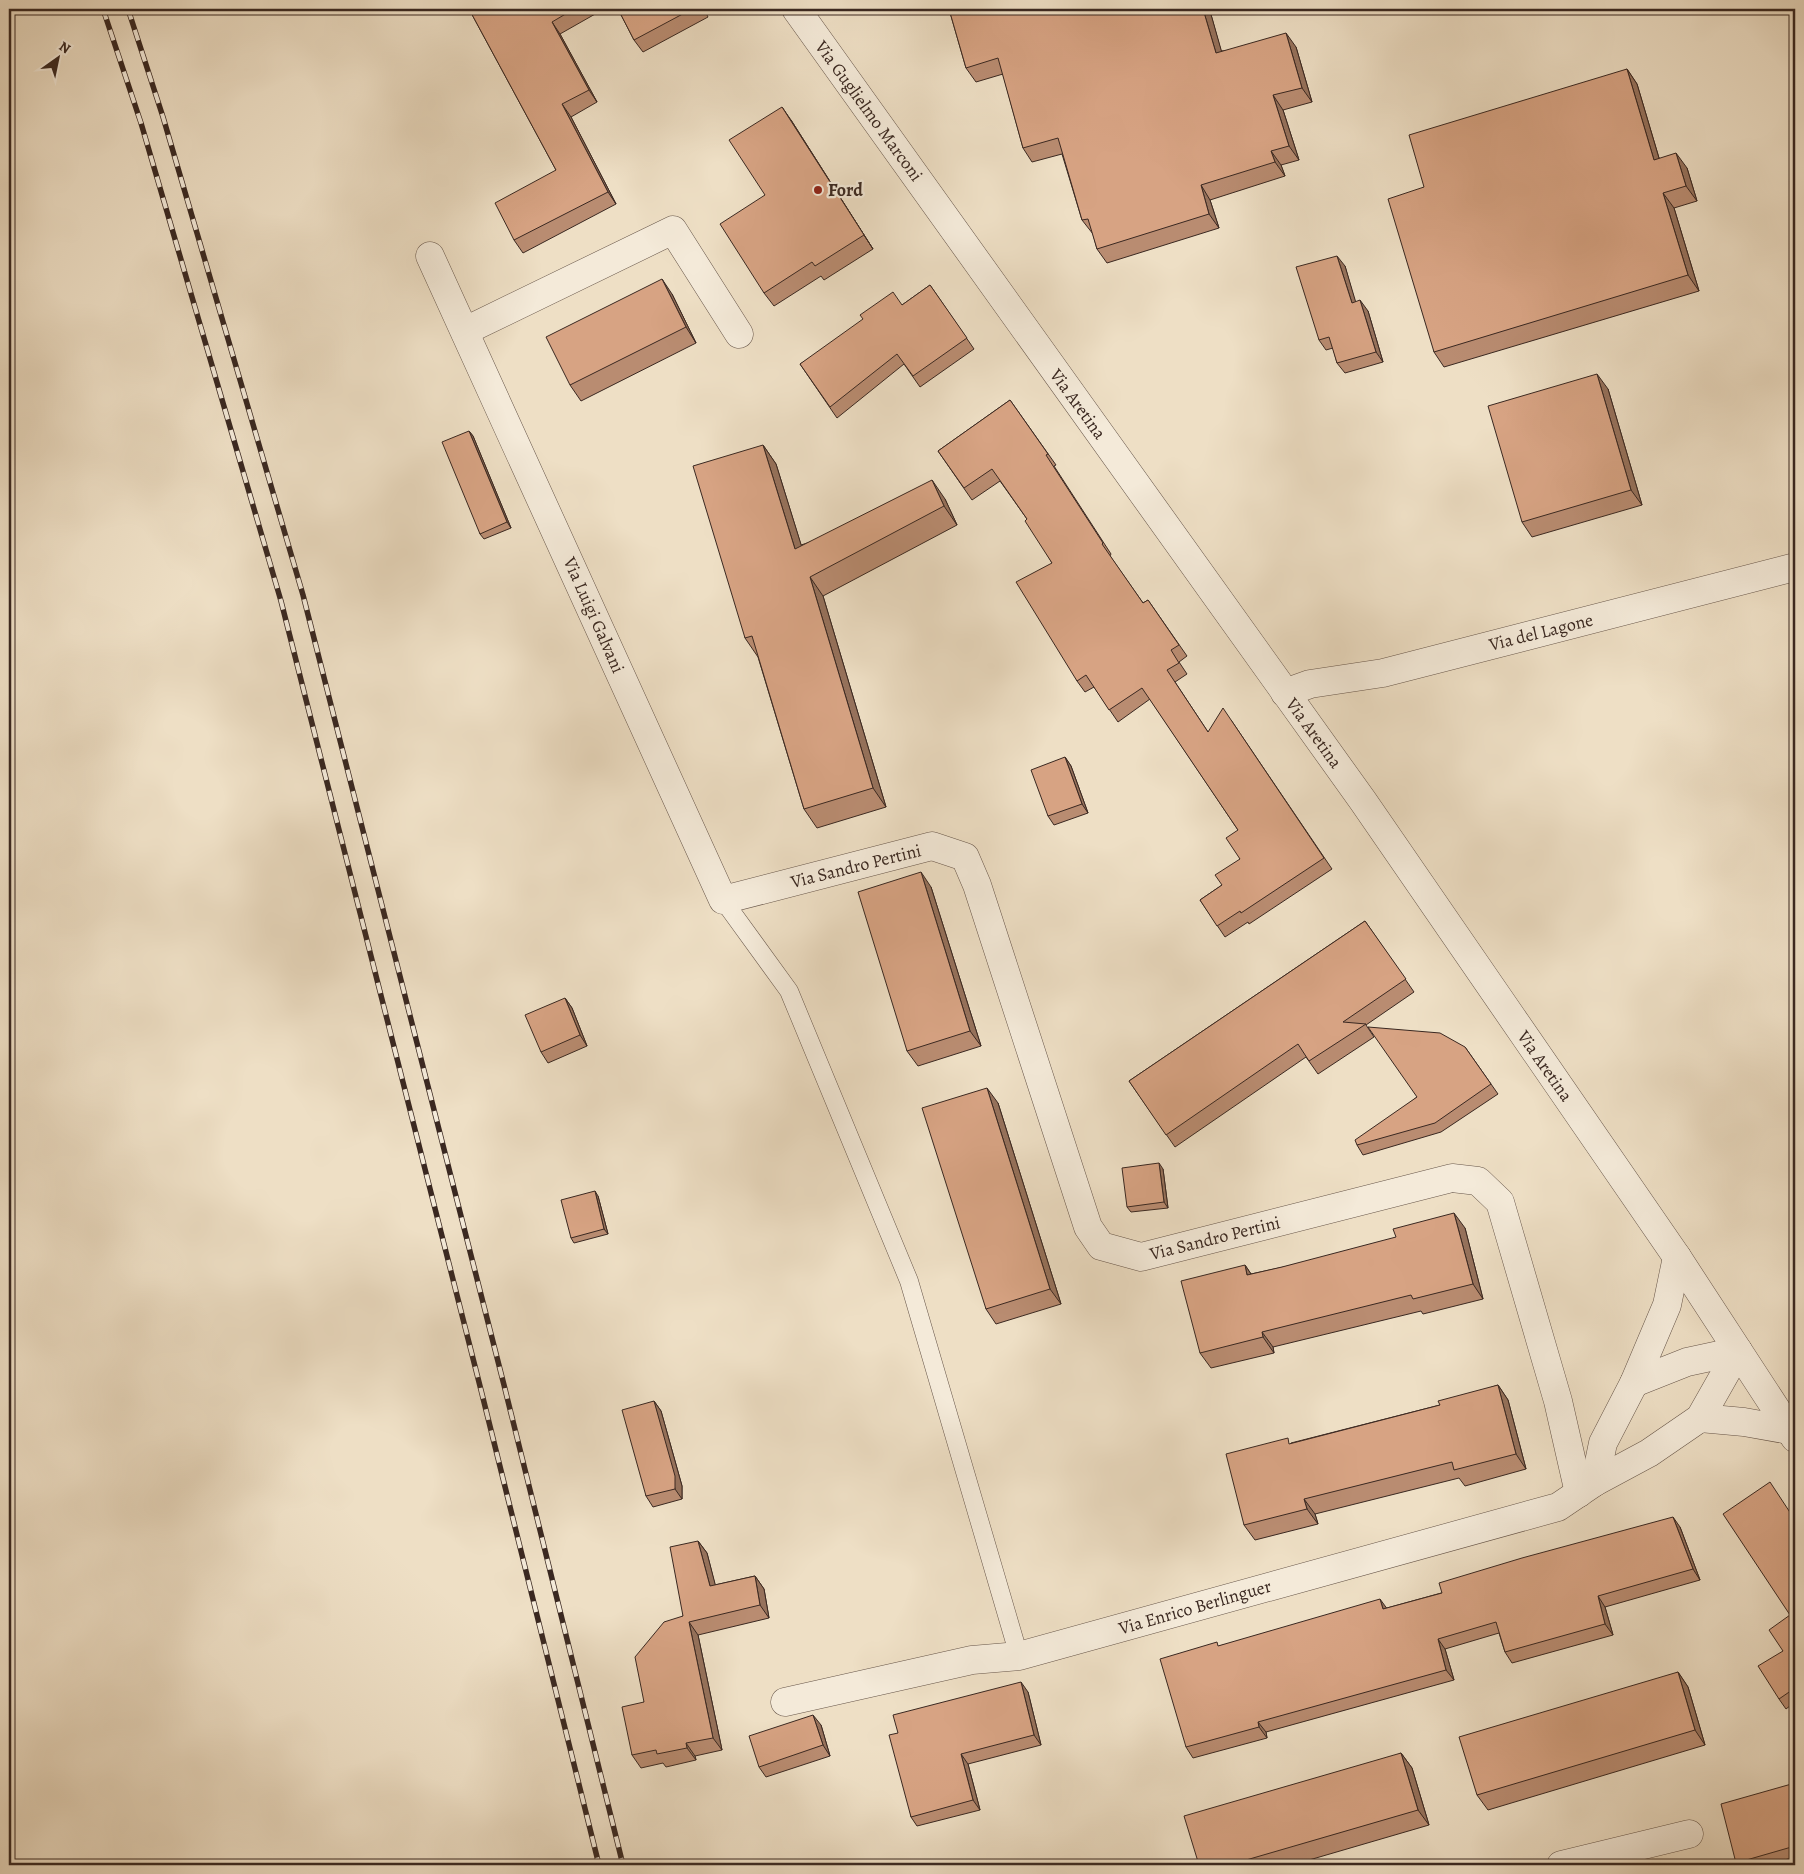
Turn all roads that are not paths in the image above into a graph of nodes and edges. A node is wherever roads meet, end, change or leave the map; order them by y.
1 (796, 9) edge
2 (943, 214) joint
3 (430, 256) dead end
4 (464, 331) junction
5 (739, 334) dead end
6 (1795, 568) edge
7 (1286, 693) junction
8 (723, 900) junction
9 (1677, 1257) junction
10 (1738, 1351) junction
11 (1634, 1383) junction
12 (1700, 1418) junction
13 (1793, 1432) edge
14 (1587, 1487) junction
15 (1019, 1656) junction
16 (785, 1702) dead end
17 (1689, 1834) dead end
18 (1560, 1865) edge

1 - 2 street, Via Guglielmo Marconi
2 - 7 street, Via Aretina
3 - 4 street, Via Luigi Galvani
4 - 5 street
4 - 8 street, Via Luigi Galvani
6 - 7 street, Via del Lagone
7 - 9 street, Via Aretina
8 - 14 street, Via Sandro Pertini
8 - 15 lane
9 - 10 street
9 - 11 street
10 - 11 street
10 - 12 street, Via Enrico Berlinguer
10 - 13 street
11 - 14 street
12 - 13 street
12 - 14 street, Via Enrico Berlinguer
14 - 15 street, Via Enrico Berlinguer
15 - 16 street, Via Enrico Berlinguer
17 - 18 street

